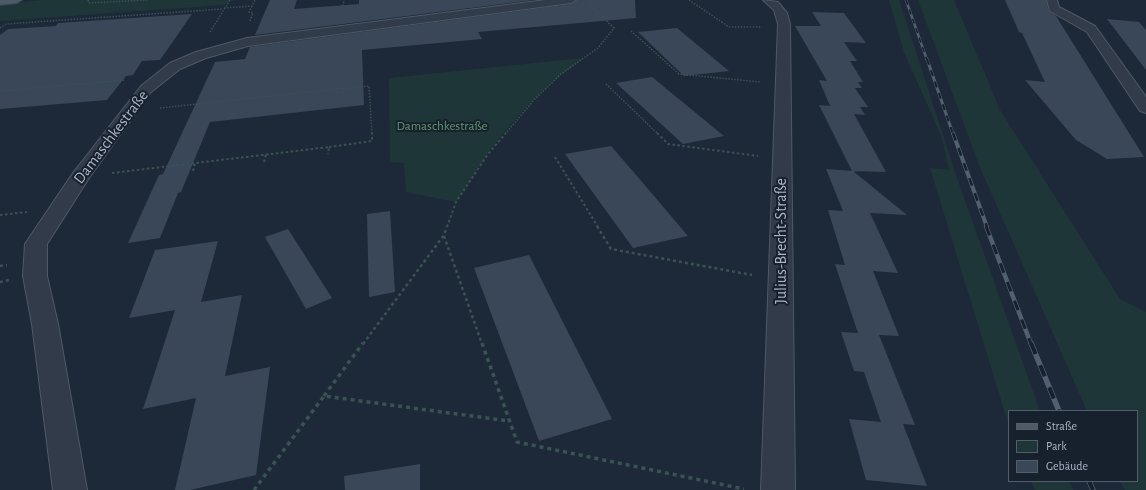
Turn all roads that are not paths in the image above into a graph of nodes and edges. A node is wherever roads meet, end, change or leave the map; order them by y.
1 (17, 0) edge
2 (571, 0) edge
3 (768, 0) edge
4 (1052, 0) edge
5 (0, 2) edge
6 (1146, 108) edge
7 (70, 490) edge
8 (778, 490) edge

1 - 5 main road
2 - 7 street, Damaschkestraße
3 - 8 street, Julius-Brecht-Straße
4 - 6 street

